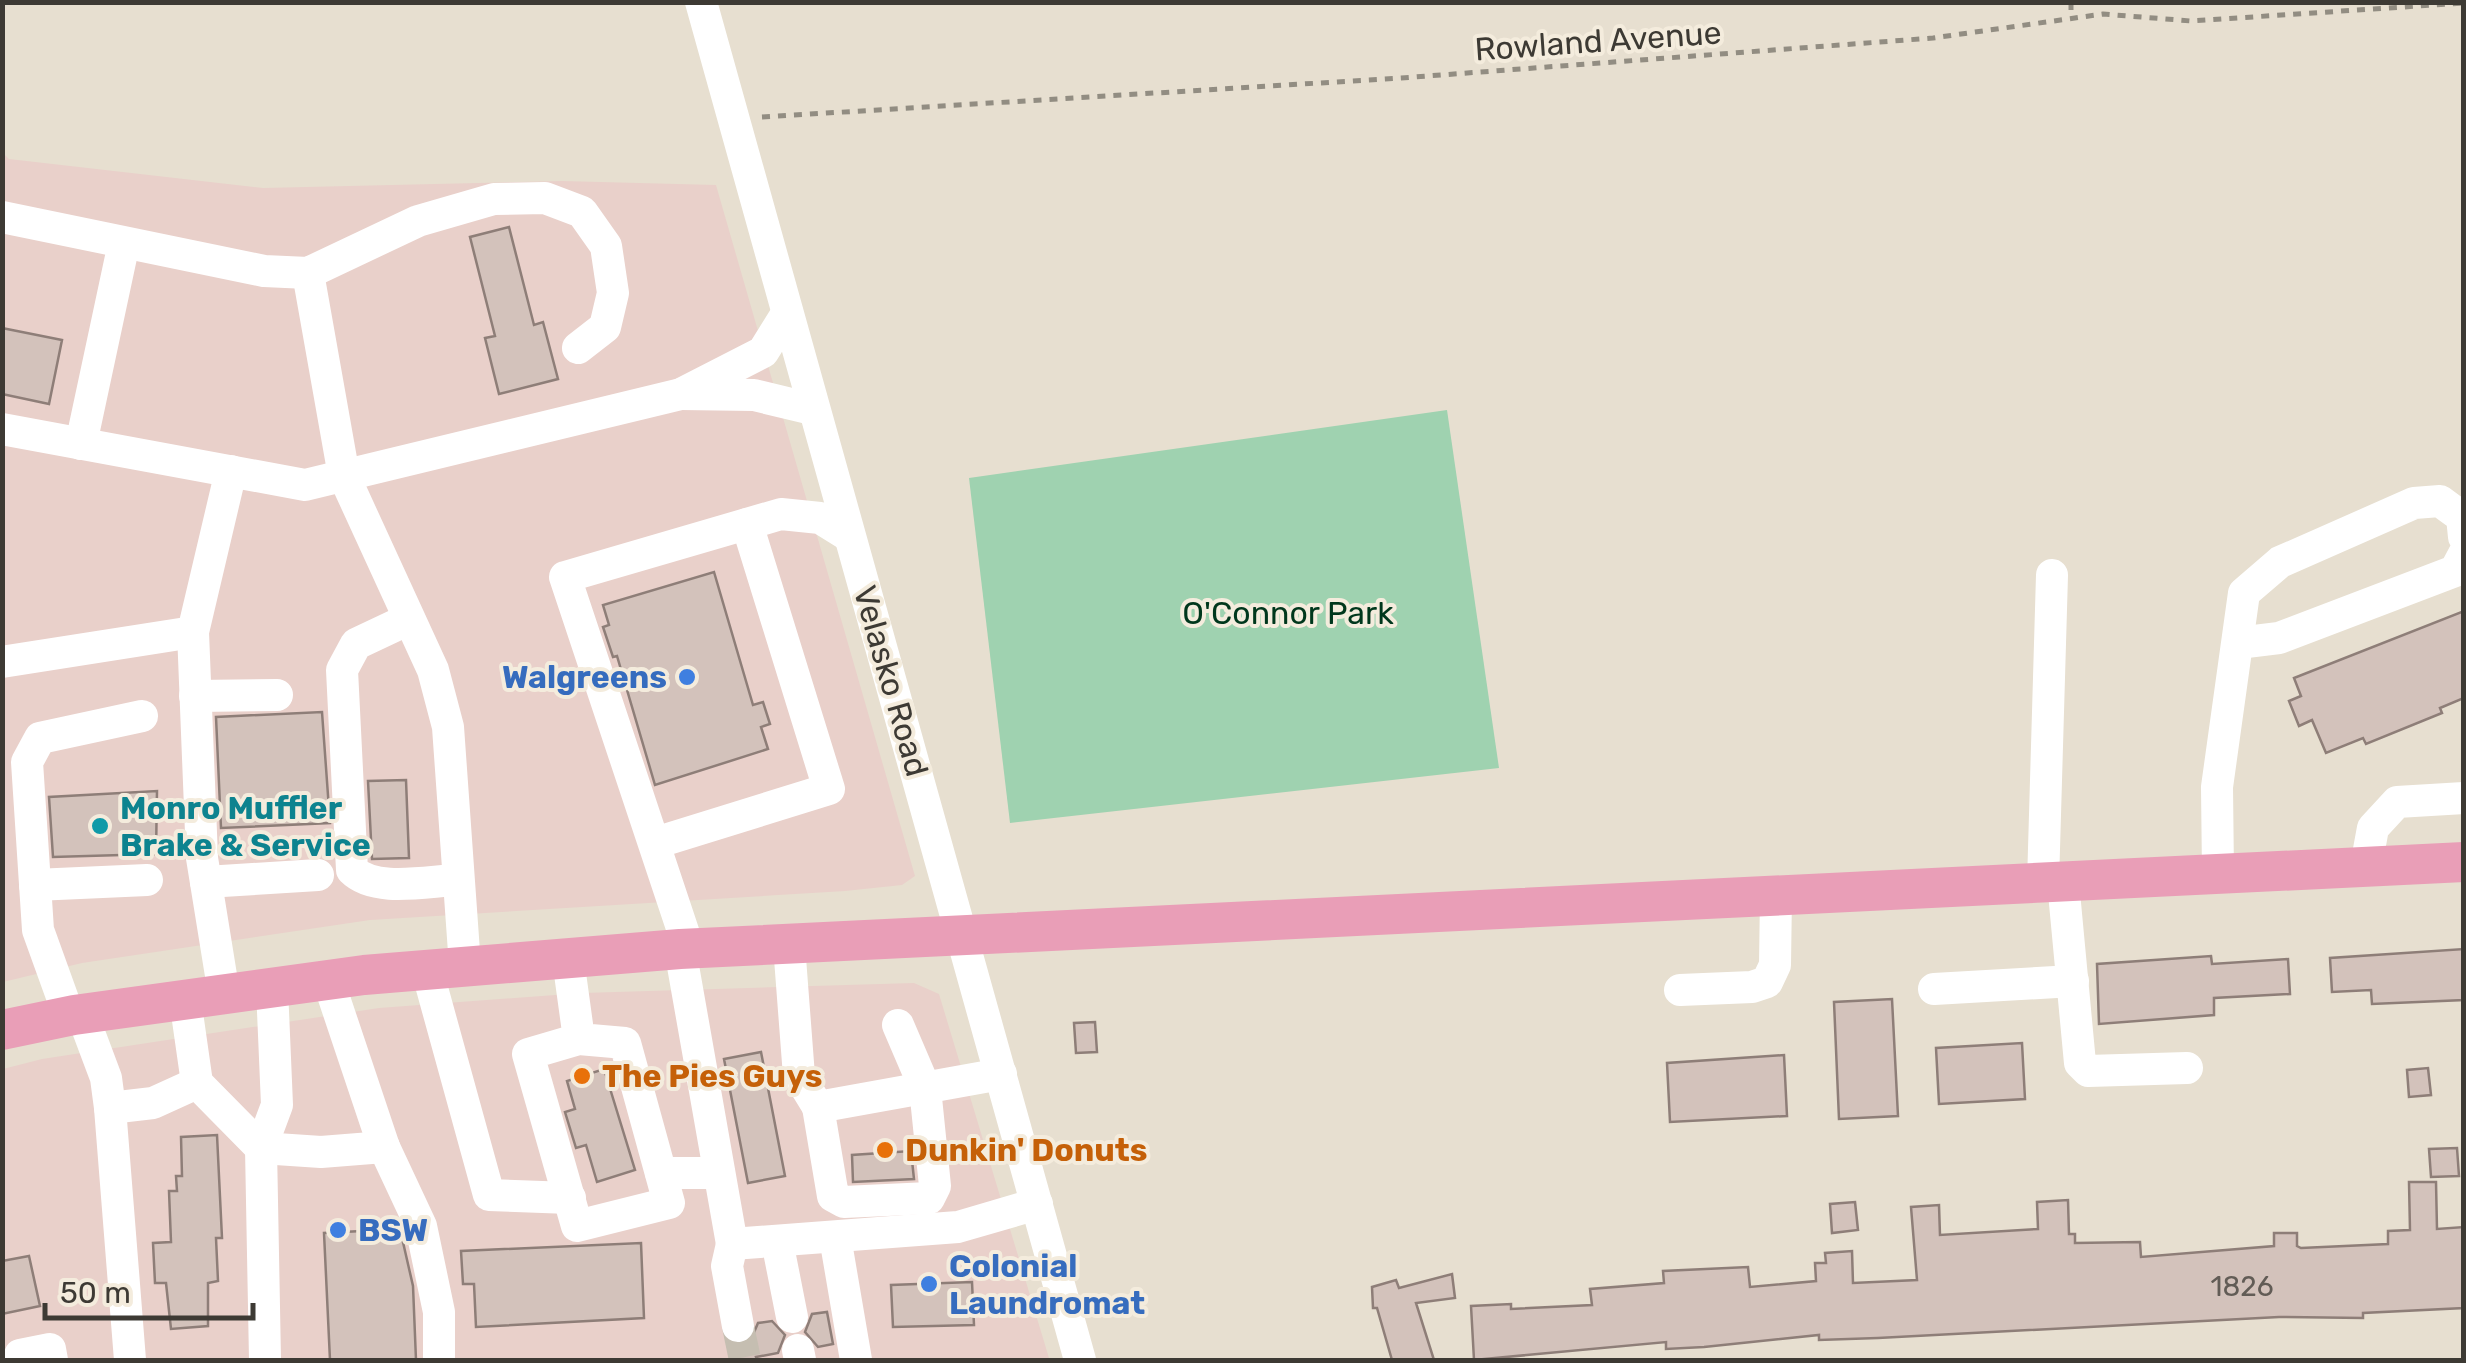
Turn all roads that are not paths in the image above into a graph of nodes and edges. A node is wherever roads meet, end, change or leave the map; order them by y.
1 (701, 2) edge
2 (2, 217) edge
3 (124, 242) junction
4 (308, 273) junction
5 (786, 314) junction
6 (578, 348) dead end
7 (681, 394) junction
8 (812, 409) junction
9 (2, 429) edge
10 (82, 444) junction
11 (826, 458) junction
12 (232, 472) junction
13 (344, 476) junction
14 (781, 514) junction
15 (747, 524) junction
16 (849, 536) junction
17 (2464, 537) edge
18 (2464, 554) edge
19 (2052, 575) dead end
20 (569, 587) junction
21 (410, 619) junction
22 (194, 632) junction
23 (2238, 643) junction
24 (2, 662) edge
25 (604, 692) junction
26 (277, 695) dead end
27 (195, 696) junction
28 (142, 716) dead end
29 (2464, 798) edge
30 (655, 843) junction
31 (2464, 862) edge
32 (2366, 866) junction
33 (2218, 874) junction
34 (318, 875) dead end
35 (147, 880) dead end
36 (458, 880) junction
37 (206, 882) junction
38 (2053, 882) junction
39 (35, 885) junction
40 (1776, 895) junction
41 (964, 939) junction
42 (790, 945) junction
43 (685, 950) junction
44 (568, 959) junction
45 (446, 968) junction
46 (328, 980) junction
47 (2072, 981) junction
48 (272, 988) junction
49 (1934, 989) dead end
50 (1680, 990) dead end
51 (204, 997) junction
52 (75, 1015) junction
53 (898, 1025) dead end
54 (2, 1030) edge
55 (579, 1039) junction
56 (2187, 1068) dead end
57 (1002, 1074) junction
58 (197, 1084) junction
59 (925, 1088) junction
60 (818, 1107) junction
61 (110, 1108) junction
62 (384, 1147) junction
63 (261, 1148) junction
64 (661, 1173) junction
65 (720, 1173) junction
66 (570, 1198) junction
67 (1037, 1204) junction
68 (835, 1237) junction
69 (777, 1241) junction
70 (732, 1244) junction
71 (792, 1318) dead end
72 (738, 1326) tunnel mouth
73 (130, 1360) edge
74 (265, 1360) edge
75 (438, 1360) edge
76 (856, 1360) edge
77 (1080, 1360) edge

1 - 5 street, Velasko Road
2 - 3 street
3 - 4 street
3 - 10 street
4 - 6 street
4 - 13 street
5 - 7 street
5 - 8 street, Velasko Road
7 - 8 street
7 - 13 street
8 - 11 street, Velasko Road
9 - 10 street
10 - 12 street
11 - 14 street
11 - 16 street, Velasko Road
12 - 13 street
12 - 22 street
13 - 21 street
14 - 15 street
14 - 16 street
15 - 20 street
15 - 30 street
16 - 41 street, Velasko Road
17 - 23 street
18 - 23 street
19 - 38 street
20 - 25 street
20 - 25 street
21 - 36 street
21 - 36 street
22 - 24 street
22 - 27 street
23 - 33 street
25 - 30 street
26 - 27 street
27 - 37 street
28 - 39 street
29 - 32 street
30 - 43 street
31 - 32 main road
32 - 33 main road
33 - 38 main road
34 - 37 street
35 - 39 street
36 - 45 street
37 - 51 street
38 - 40 main road
38 - 47 street
39 - 52 street
40 - 41 main road
40 - 50 street
41 - 42 main road
41 - 57 street, Velasko Road
42 - 43 main road
42 - 60 street
43 - 44 main road
43 - 65 street
44 - 45 main road
44 - 55 street
45 - 46 main road
45 - 66 street
46 - 48 main road
46 - 62 street
47 - 49 street
47 - 56 street
48 - 51 main road
48 - 63 street
51 - 52 main road
51 - 58 street
52 - 54 main road
52 - 61 street
53 - 59 street
55 - 64 street
55 - 66 street
57 - 59 street
57 - 67 street, Velasko Road
58 - 61 street
58 - 63 street
59 - 60 street
59 - 60 street
61 - 73 street
62 - 63 street
62 - 75 street
63 - 74 street
64 - 65 street
64 - 66 street
65 - 70 street
67 - 68 street
67 - 77 street, Velasko Road
68 - 69 street
68 - 76 street
69 - 70 street
69 - 71 street
70 - 72 street

